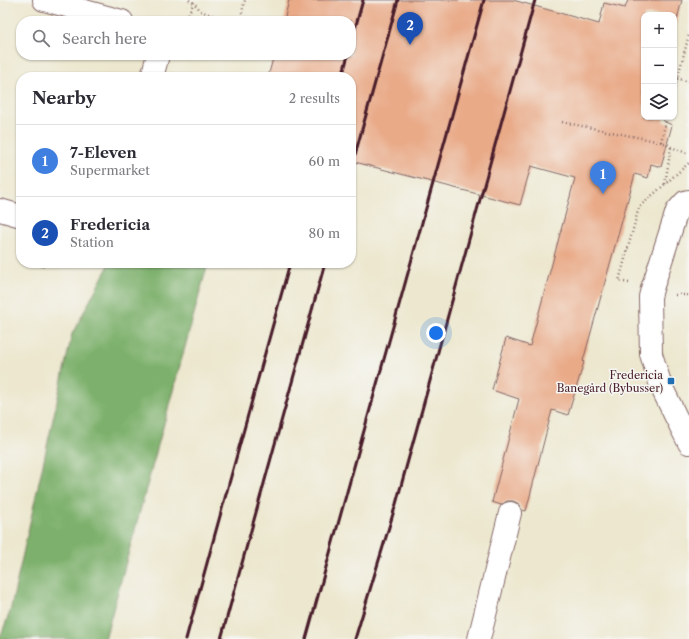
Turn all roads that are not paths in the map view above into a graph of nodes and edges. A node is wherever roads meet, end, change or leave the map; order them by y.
1 (44, 0) edge
2 (103, 16) edge
3 (157, 60) edge
4 (153, 72) edge
5 (689, 201) edge
6 (0, 210) edge
7 (16, 215) edge
8 (689, 443) edge
9 (510, 513) dead end
10 (478, 639) edge

1 - 2 lane
3 - 4 lane
5 - 8 lane
6 - 7 lane
9 - 10 lane

